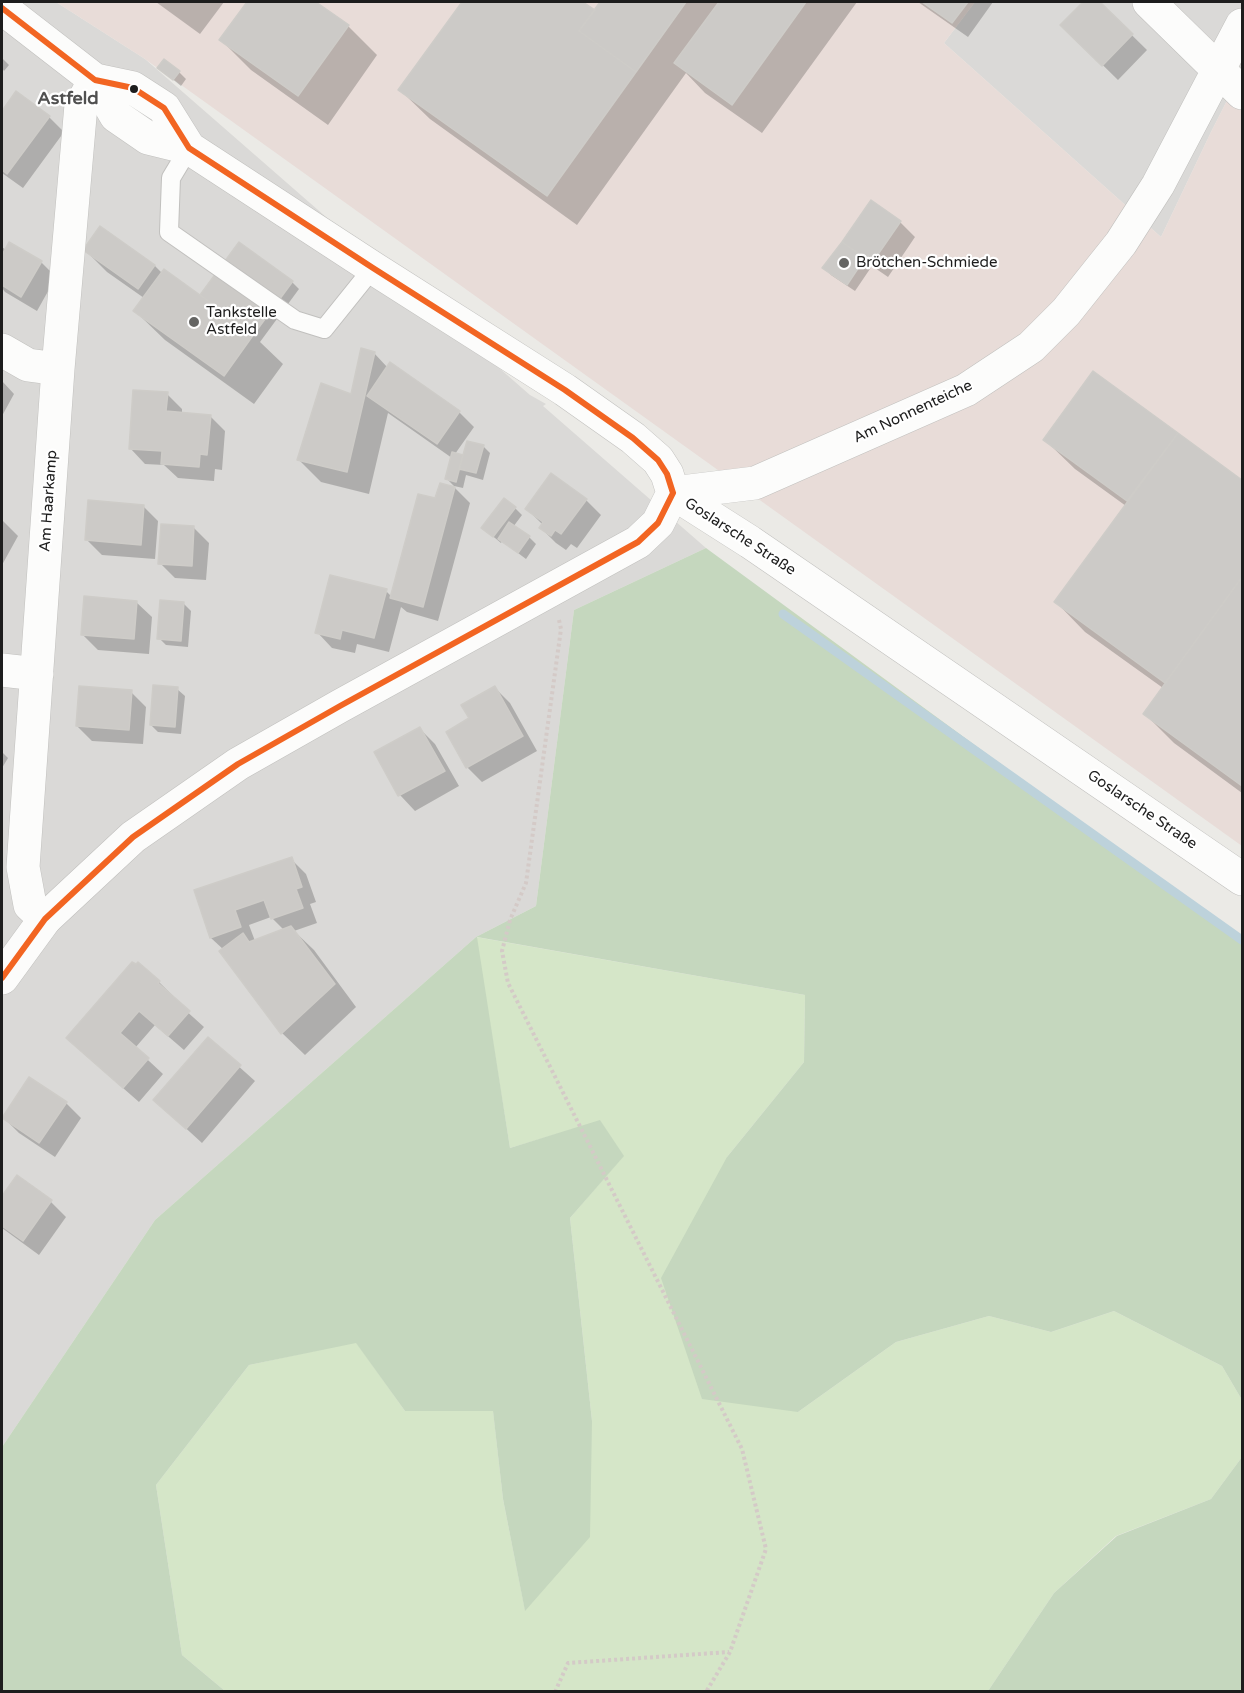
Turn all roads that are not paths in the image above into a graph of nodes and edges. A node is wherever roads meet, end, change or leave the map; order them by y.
1 (1149, 2) edge
2 (2, 8) edge
3 (1242, 25) edge
4 (1220, 70) junction
5 (95, 80) junction
6 (1242, 93) edge
7 (189, 148) junction
8 (373, 268) junction
9 (2, 350) edge
10 (58, 369) junction
11 (673, 493) junction
12 (2, 670) edge
13 (37, 675) junction
14 (1242, 879) edge
15 (45, 920) junction
16 (2, 978) edge

1 - 4 street
2 - 5 street, Goslarsche Straße
3 - 4 street, Am Nonnenteiche
4 - 6 street
4 - 11 street, Am Nonnenteiche
5 - 7 street, Goslarsche Straße
5 - 10 street, Am Haarkamp
7 - 8 street, Goslarsche Straße
7 - 8 lane
8 - 11 street, Goslarsche Straße
9 - 10 street
10 - 13 street, Am Haarkamp
11 - 14 street, Goslarsche Straße
11 - 15 street
12 - 13 street
13 - 15 street, Am Haarkamp
15 - 16 street

